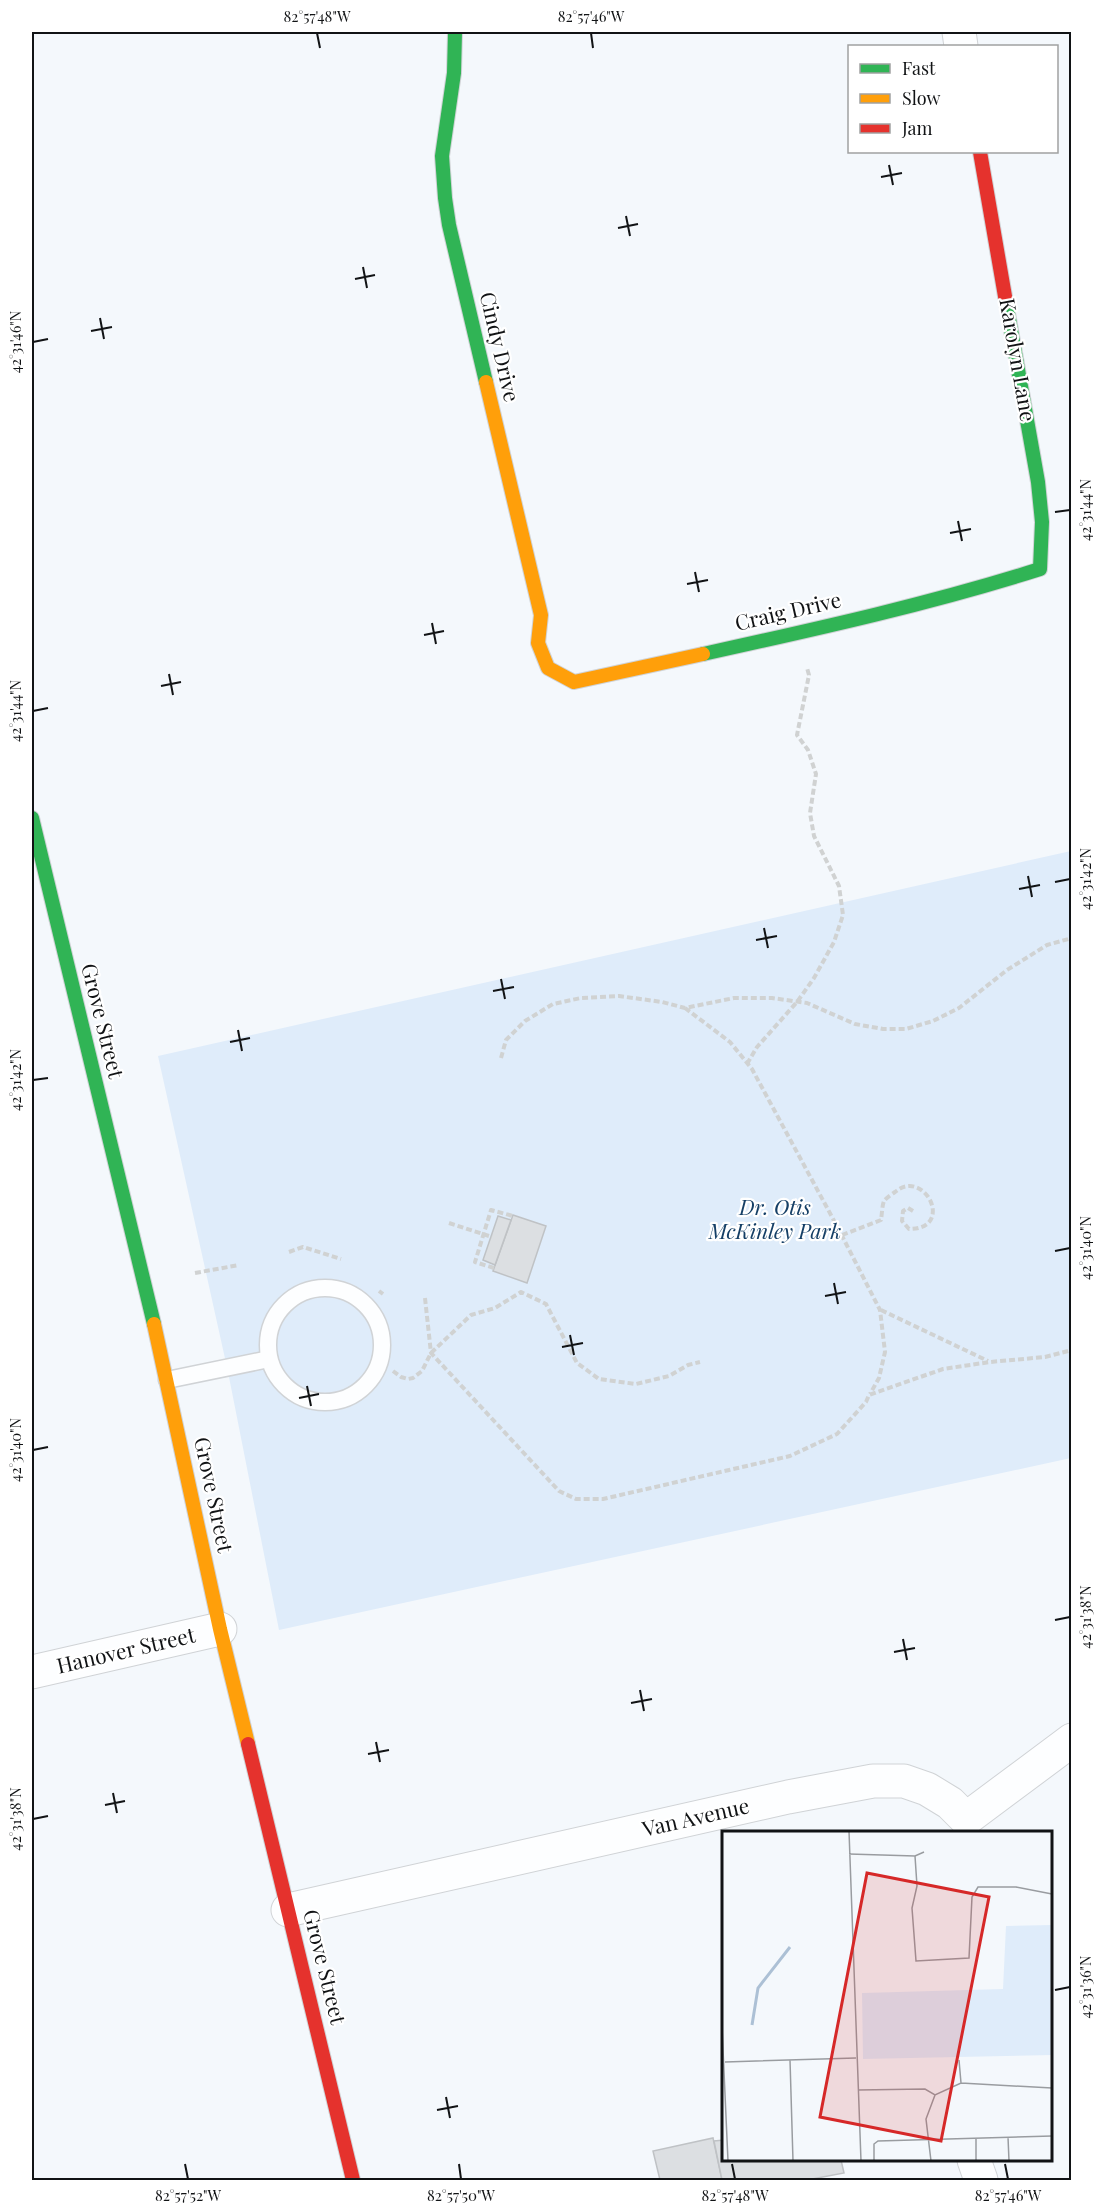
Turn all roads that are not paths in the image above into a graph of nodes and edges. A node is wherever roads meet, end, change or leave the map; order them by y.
1 (455, 32) edge
2 (980, 153) edge
3 (1040, 569) joint
4 (548, 668) joint
5 (32, 818) edge
6 (269, 1359) junction
7 (167, 1380) junction
8 (220, 1629) junction
9 (32, 1672) edge
10 (1071, 1740) edge
11 (961, 1826) edge
12 (288, 1910) junction
13 (974, 2161) edge
14 (354, 2181) edge
15 (981, 2181) edge

1 - 4 street, Cindy Drive
2 - 3 street, Karolyn Lane
3 - 4 street, Craig Drive
5 - 7 street, Grove Street
6 - 6 lane
6 - 7 lane
7 - 8 street, Grove Street
8 - 9 street, Hanover Street
8 - 12 street, Grove Street
10 - 11 street, Van Avenue
11 - 12 street, Van Avenue
12 - 14 street, Grove Street
13 - 15 street

